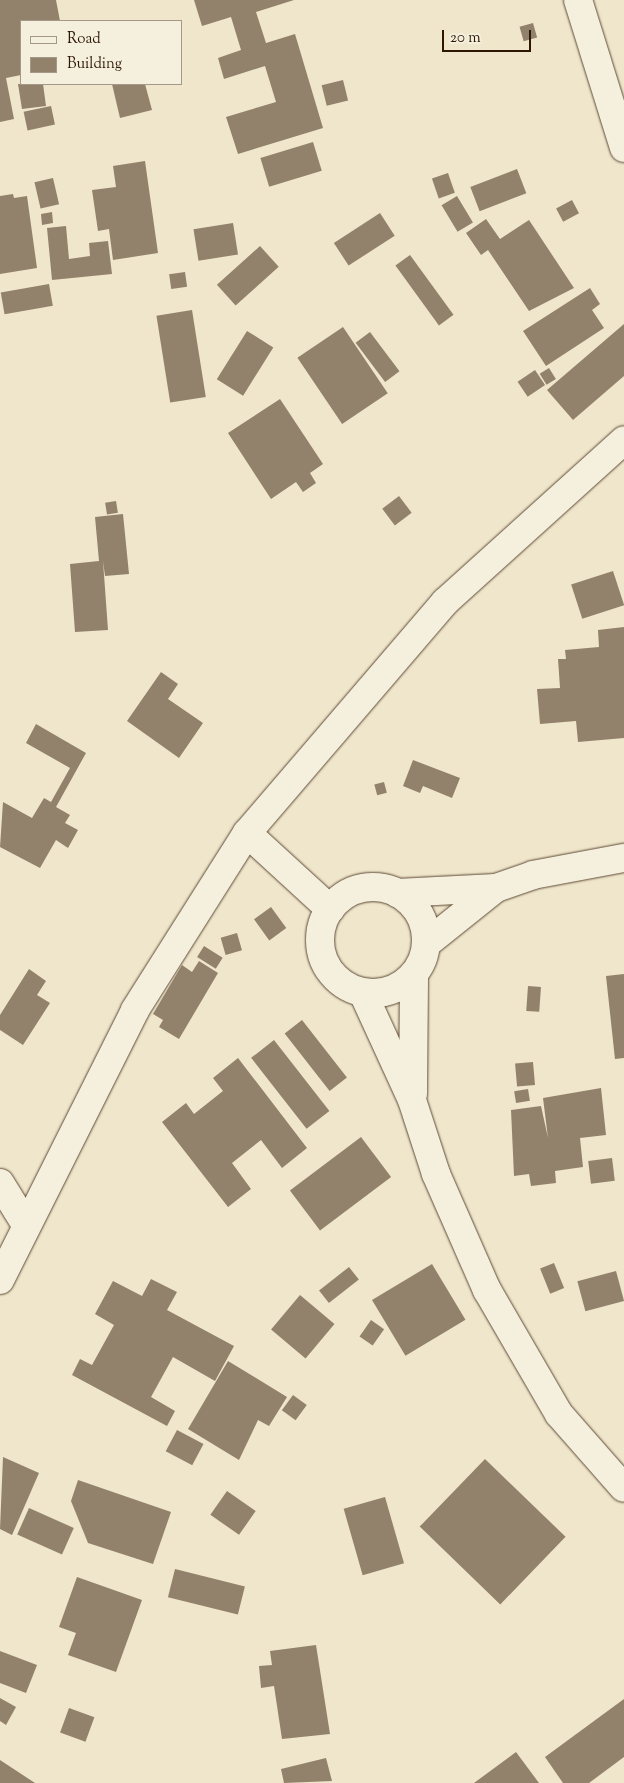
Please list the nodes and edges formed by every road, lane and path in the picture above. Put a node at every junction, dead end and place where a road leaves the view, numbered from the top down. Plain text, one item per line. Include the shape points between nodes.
1 (578, 0) edge
2 (624, 148) edge
3 (624, 440) edge
4 (247, 833) junction
5 (624, 858) edge
6 (496, 888) junction
7 (397, 893) junction
8 (330, 909) junction
9 (426, 944) junction
10 (414, 974) junction
11 (363, 993) junction
12 (412, 1100) junction
13 (0, 1183) edge
14 (26, 1225) junction
15 (0, 1280) edge
16 (624, 1488) edge

1 - 2 street
3 - 4 street via 445,602
4 - 8 street
4 - 14 street via 134,1010
5 - 6 street via 533,875
6 - 7 street
6 - 9 street
7 - 8 street via 379,887 360,888
7 - 9 street via 413,906 423,924
8 - 11 street via 320,934 323,960 339,981
9 - 10 street
10 - 11 street via 382,993
10 - 12 street
11 - 12 street
12 - 16 street via 436,1174 487,1290 558,1414
13 - 14 street
14 - 15 street

